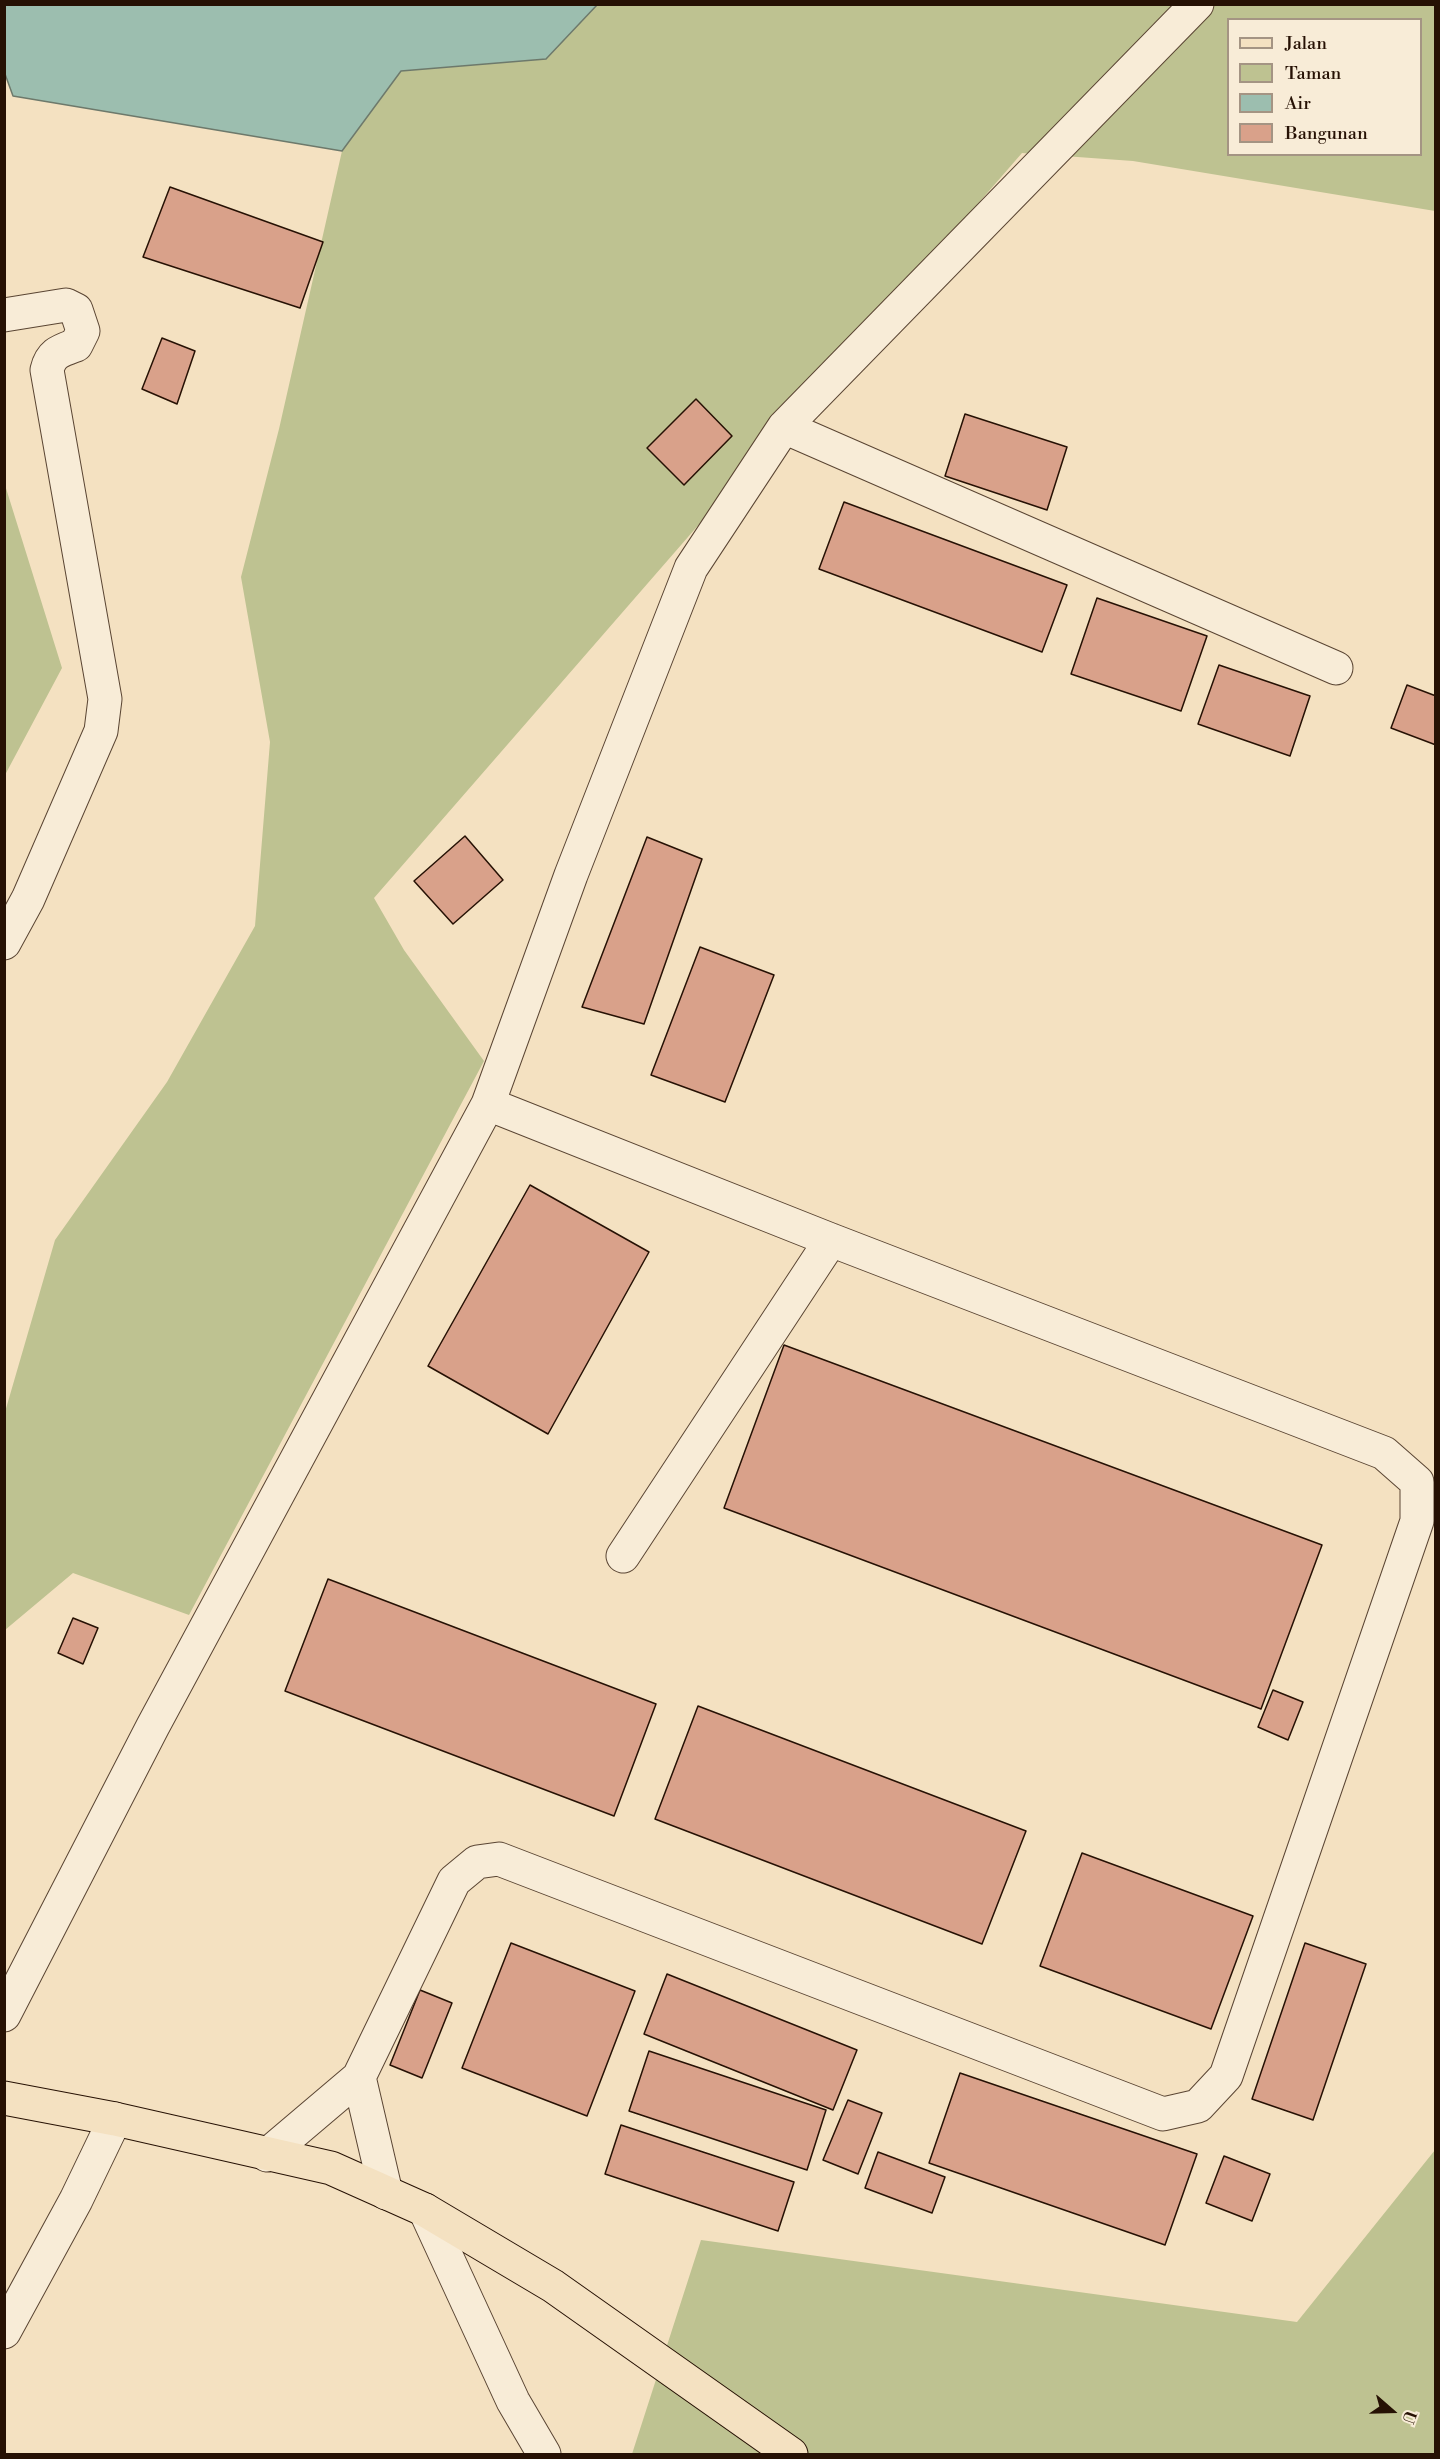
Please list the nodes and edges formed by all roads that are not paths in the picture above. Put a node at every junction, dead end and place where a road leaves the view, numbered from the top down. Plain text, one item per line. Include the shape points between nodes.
1 (1197, 4) edge
2 (4, 315) edge
3 (784, 427) junction
4 (1336, 668) dead end
5 (4, 943) edge
6 (488, 1104) junction
7 (831, 1240) junction
8 (622, 1556) dead end
9 (4, 2015) edge
10 (359, 2078) junction
11 (4, 2098) edge
12 (115, 2119) junction
13 (267, 2155) junction
14 (386, 2193) junction
15 (425, 2210) junction
16 (4, 2332) edge
17 (544, 2454) edge
18 (790, 2454) edge

1 - 3 lane
2 - 5 lane via 66,305 76,310 82,331 76,345 50,358 47,370 105,699 102,731 28,899
3 - 4 lane
3 - 6 lane via 691,568 571,875
6 - 7 lane
6 - 9 lane via 153,1726
7 - 8 lane
7 - 10 lane via 1384,1453 1417,1482 1417,1521 1226,2076 1198,2106 1163,2114 498,1859 477,1863 454,1881
10 - 13 lane
10 - 14 lane
11 - 12 main road
12 - 13 main road
12 - 16 lane
13 - 14 main road via 330,2168
14 - 15 main road
15 - 17 lane via 513,2401
15 - 18 main road via 553,2286

